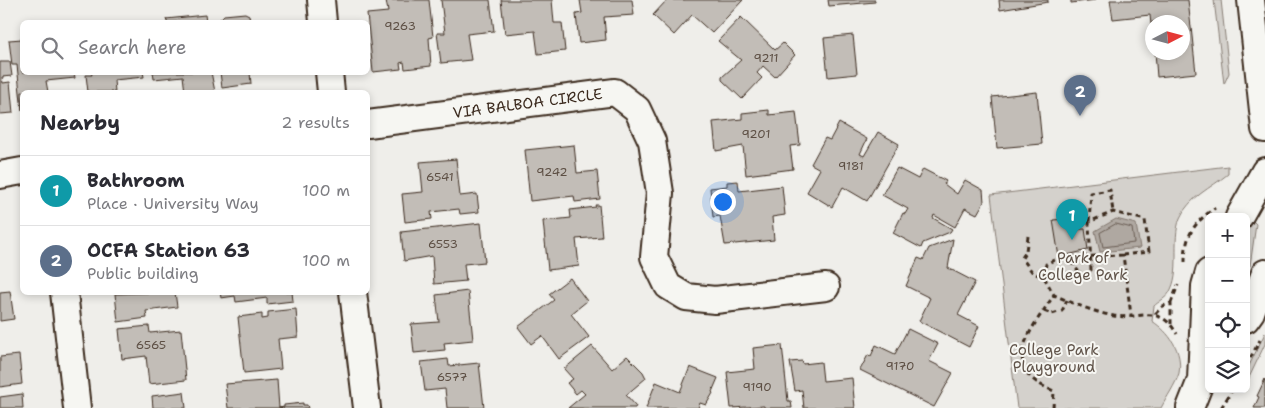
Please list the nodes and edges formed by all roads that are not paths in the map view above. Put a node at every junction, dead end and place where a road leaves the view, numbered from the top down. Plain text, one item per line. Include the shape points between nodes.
1 (321, 0) edge
2 (1251, 0) edge
3 (323, 20) edge
4 (329, 75) edge
5 (331, 90) edge
6 (370, 124) edge
7 (1265, 129) edge
8 (20, 171) edge
9 (1265, 171) edge
10 (0, 175) edge
11 (1229, 211) edge
12 (1197, 268) edge
13 (1257, 280) edge
14 (826, 287) dead end
15 (64, 295) edge
16 (353, 295) edge
17 (1254, 328) edge
18 (1205, 348) edge
19 (1205, 375) edge
20 (77, 408) edge
21 (366, 408) edge
22 (1190, 408) edge

1 - 3 street
2 - 7 street
4 - 5 street
6 - 14 street, VIA BALBOA CIRCLE via 615,92 637,109 652,141 660,193 654,257 668,286 686,297 715,300
8 - 10 street
9 - 11 street
12 - 18 street via 1205,286
13 - 17 street via 1251,312
15 - 20 street
16 - 21 street
19 - 22 street

